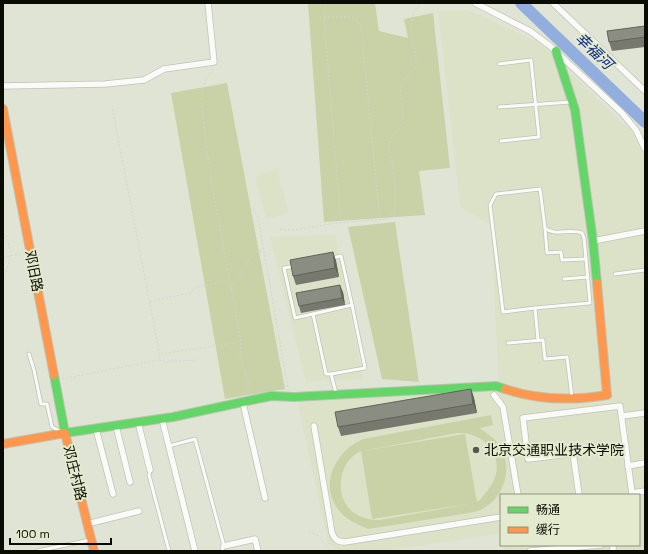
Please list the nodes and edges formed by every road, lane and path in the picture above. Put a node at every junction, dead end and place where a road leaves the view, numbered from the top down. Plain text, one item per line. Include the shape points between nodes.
1 (208, 3) edge
2 (326, 3) edge
3 (422, 3) edge
4 (475, 3) edge
5 (553, 3) edge
6 (324, 17) junction
7 (556, 51) junction
8 (214, 62) junction
9 (498, 64) dead end
10 (3, 86) edge
11 (645, 91) edge
12 (573, 102) junction
13 (536, 104) junction
14 (112, 106) dead end
15 (499, 107) dead end
16 (3, 109) edge
17 (501, 141) dead end
18 (645, 149) edge
19 (253, 209) dead end
20 (380, 220) junction
21 (342, 223) junction
22 (545, 228) junction
23 (280, 230) dead end
24 (645, 231) edge
25 (3, 233) edge
26 (593, 241) junction
27 (263, 249) junction
28 (30, 253) junction
29 (12, 256) junction
30 (3, 257) edge
31 (327, 259) edge
32 (586, 259) junction
33 (298, 265) edge
34 (645, 270) edge
35 (615, 274) dead end
36 (588, 277) junction
37 (564, 279) dead end
38 (229, 281) junction
39 (3, 282) edge
40 (230, 289) junction
41 (150, 301) junction
42 (352, 305) junction
43 (535, 308) junction
44 (313, 314) junction
45 (538, 340) junction
46 (241, 342) junction
47 (508, 343) dead end
48 (29, 354) dead end
49 (160, 354) junction
50 (158, 360) junction
51 (196, 360) dead end
52 (331, 374) junction
53 (55, 380) junction
54 (336, 395) junction
55 (494, 395) dead end
56 (290, 397) junction
57 (572, 399) junction
58 (243, 403) junction
59 (645, 413) edge
60 (622, 416) junction
61 (162, 419) junction
62 (138, 422) junction
63 (116, 426) junction
64 (314, 426) dead end
65 (96, 429) junction
66 (65, 434) junction
67 (3, 444) edge
68 (169, 446) junction
69 (626, 447) junction
70 (573, 453) junction
71 (645, 463) edge
72 (628, 466) junction
73 (150, 470) joint
74 (130, 482) dead end
75 (645, 491) edge
76 (113, 494) dead end
77 (518, 494) edge
78 (579, 494) edge
79 (632, 494) edge
80 (265, 498) dead end
81 (139, 511) dead end
82 (500, 517) edge
83 (87, 524) junction
84 (309, 532) dead end
85 (91, 540) junction
86 (588, 546) edge
87 (223, 548) edge
88 (37, 551) edge
89 (94, 551) edge
90 (169, 551) edge
91 (195, 551) edge
92 (258, 551) edge
93 (331, 551) edge
94 (530, 551) edge

1 - 8 street
2 - 6 path
3 - 20 path via 414,12 412,25 416,65 401,87 404,122 389,143 395,207 393,214 387,219
4 - 7 street via 530,31
5 - 11 street
6 - 20 path via 348,17 357,20 362,28
6 - 21 path
7 - 12 street
7 - 18 street via 622,113 636,130
8 - 10 street via 164,69 144,80 105,84
8 - 38 path via 213,70 205,81 201,98
9 - 13 lane via 531,60
12 - 13 lane
12 - 26 street
13 - 15 lane
13 - 17 lane via 539,137
14 - 41 path
16 - 28 street, 邓旧路
19 - 27 path via 258,217
20 - 21 path
21 - 23 path
22 - 32 lane via 551,232 577,230 582,233
22 - 32 lane via 547,254 561,252 562,260
22 - 43 lane via 540,189 496,194 491,200 503,312
24 - 26 street
25 - 29 path via 7,236
26 - 57 street via 607,395 591,399
27 - 40 path via 254,253
27 - 56 path
28 - 29 path
28 - 53 street, 邓旧路
29 - 30 path
29 - 39 path
31 - 42 lane via 341,256
32 - 36 lane
33 - 44 lane via 284,268 295,318
34 - 35 lane
36 - 37 lane
36 - 43 lane via 590,303
38 - 40 path
38 - 41 path via 198,287 191,294
40 - 46 path
41 - 49 path
42 - 44 lane
42 - 52 lane via 365,368
43 - 45 lane
44 - 52 lane via 326,374
45 - 47 lane
45 - 57 lane via 543,340 545,359 567,357
46 - 49 path
46 - 58 path via 240,356 249,385 242,398
48 - 66 lane via 41,404 47,404 52,426
49 - 50 path
50 - 51 path
50 - 53 path
52 - 54 lane
53 - 66 street, 邓旧路
54 - 56 street
54 - 57 street via 496,386 549,399
55 - 77 street via 503,407
56 - 58 street via 271,396
58 - 61 street
58 - 80 street
59 - 60 street
60 - 69 street
60 - 70 street via 620,406 523,418 528,459
61 - 62 street
61 - 68 street
62 - 63 street
62 - 73 street
63 - 65 street
63 - 74 street
64 - 82 street via 332,533 339,542
65 - 66 street
65 - 76 street
66 - 67 street, 邓庄村路
66 - 83 street, 邓庄村路
68 - 87 lane via 195,439
68 - 91 street
69 - 70 street
69 - 72 street
70 - 78 street
71 - 72 street
72 - 79 street
73 - 90 lane via 149,476
75 - 79 street
81 - 83 street
83 - 85 street, 邓庄村路
84 - 93 path via 319,536
85 - 88 lane
85 - 89 street, 邓庄村路
86 - 94 street
87 - 92 street via 255,539

